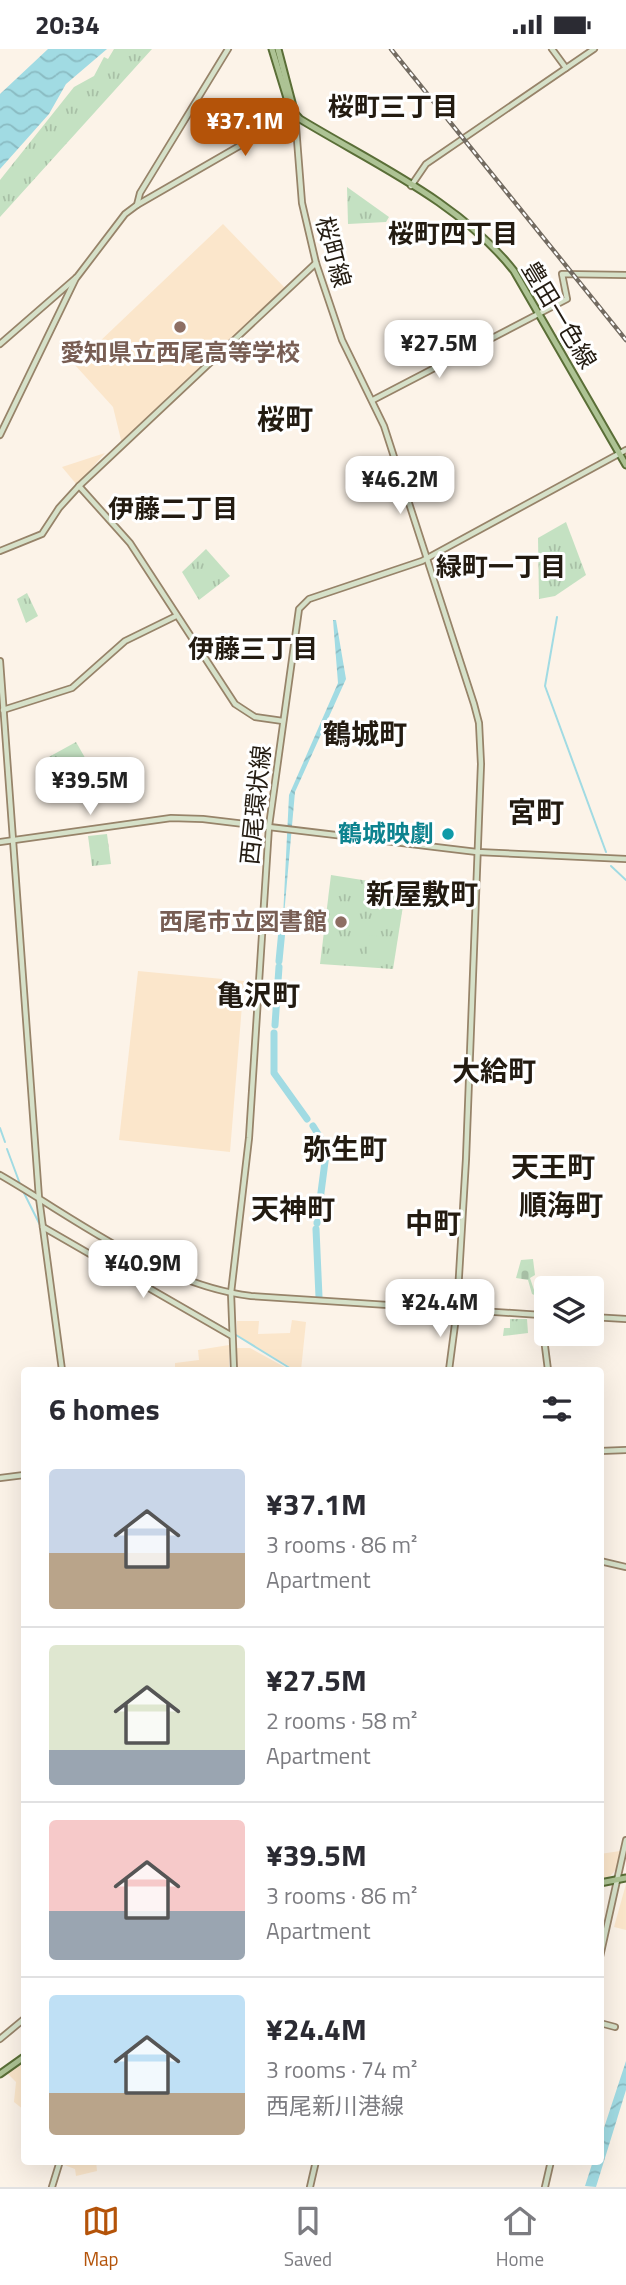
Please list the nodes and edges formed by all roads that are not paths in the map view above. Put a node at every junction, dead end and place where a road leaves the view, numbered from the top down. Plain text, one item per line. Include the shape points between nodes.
1 (228, 49) edge
2 (272, 49) edge
3 (278, 49) edge
4 (552, 49) edge
5 (594, 49) edge
6 (566, 69) junction
7 (295, 114) junction
8 (411, 187) junction
9 (137, 205) junction
10 (316, 263) junction
11 (626, 275) edge
12 (77, 277) junction
13 (539, 313) junction
14 (0, 344) edge
15 (373, 400) junction
16 (0, 435) edge
17 (626, 450) edge
18 (619, 454) junction
19 (626, 465) edge
20 (79, 486) junction
21 (0, 551) edge
22 (426, 558) junction
23 (176, 616) junction
24 (0, 661) edge
25 (3, 710) junction
26 (283, 721) junction
27 (269, 826) junction
28 (11, 840) junction
29 (0, 842) edge
30 (477, 852) junction
31 (626, 859) edge
32 (0, 1175) edge
33 (39, 1198) junction
34 (43, 1227) junction
35 (231, 1293) junction
36 (457, 1309) junction
37 (534, 1314) edge
38 (604, 1318) edge
39 (626, 1319) edge
40 (233, 1337) junction
41 (546, 1346) edge
42 (62, 1367) edge
43 (234, 1367) edge
44 (449, 1367) edge
45 (548, 1367) edge
46 (626, 1450) edge
47 (604, 1451) edge
48 (21, 1475) edge
49 (0, 1478) edge
50 (604, 1562) edge
51 (626, 1567) edge
52 (626, 1840) edge
53 (626, 1878) edge
54 (618, 1879) junction
55 (604, 1882) edge
56 (604, 1940) edge
57 (21, 2022) edge
58 (604, 2024) edge
59 (615, 2027) dead end
60 (0, 2039) edge
61 (21, 2059) edge
62 (0, 2074) edge
63 (59, 2165) edge
64 (315, 2165) edge
65 (550, 2165) edge
66 (52, 2187) edge
67 (310, 2187) edge
68 (545, 2187) edge

1 - 9 street via 188,109
2 - 7 main road
3 - 7 main road
4 - 6 street
5 - 6 street
6 - 8 street via 426,164
7 - 8 main road, 豊田一色線
7 - 9 street
7 - 10 street, 桜町線 via 302,203
8 - 13 main road, 豊田一色線 via 483,235 514,271
9 - 12 street via 113,228
10 - 15 street, 桜町線 via 342,340
10 - 20 street
11 - 13 street via 562,274 567,299
12 - 14 street
12 - 16 street
13 - 15 street
13 - 18 main road, 豊田一色線
15 - 22 street
17 - 18 street, 西尾環状線
18 - 19 main road, 豊田一色線
18 - 22 street, 西尾環状線
20 - 21 street via 58,507 42,534
20 - 23 street via 130,543
22 - 26 street, 西尾環状線 via 301,604
22 - 30 street via 480,723
23 - 25 street via 125,641 72,688
23 - 26 street via 236,703 255,717
24 - 25 street
25 - 28 street
26 - 27 street, 西尾環状線
27 - 28 street via 171,818
27 - 30 street
27 - 35 street, 西尾環状線 via 249,1138
28 - 29 street
28 - 33 street
30 - 31 street
30 - 36 street
32 - 33 street
33 - 34 street
33 - 35 street via 180,1279
34 - 40 street
34 - 42 street
35 - 36 street
35 - 40 street, 西尾環状線
36 - 37 street
36 - 44 street
38 - 39 street
40 - 43 street, 西尾環状線
41 - 45 street
46 - 47 street
48 - 49 street
50 - 51 street
52 - 54 street
53 - 54 main road
54 - 55 main road
54 - 56 street
57 - 60 street
58 - 59 street
61 - 62 main road
63 - 66 street
64 - 67 street
65 - 68 street

